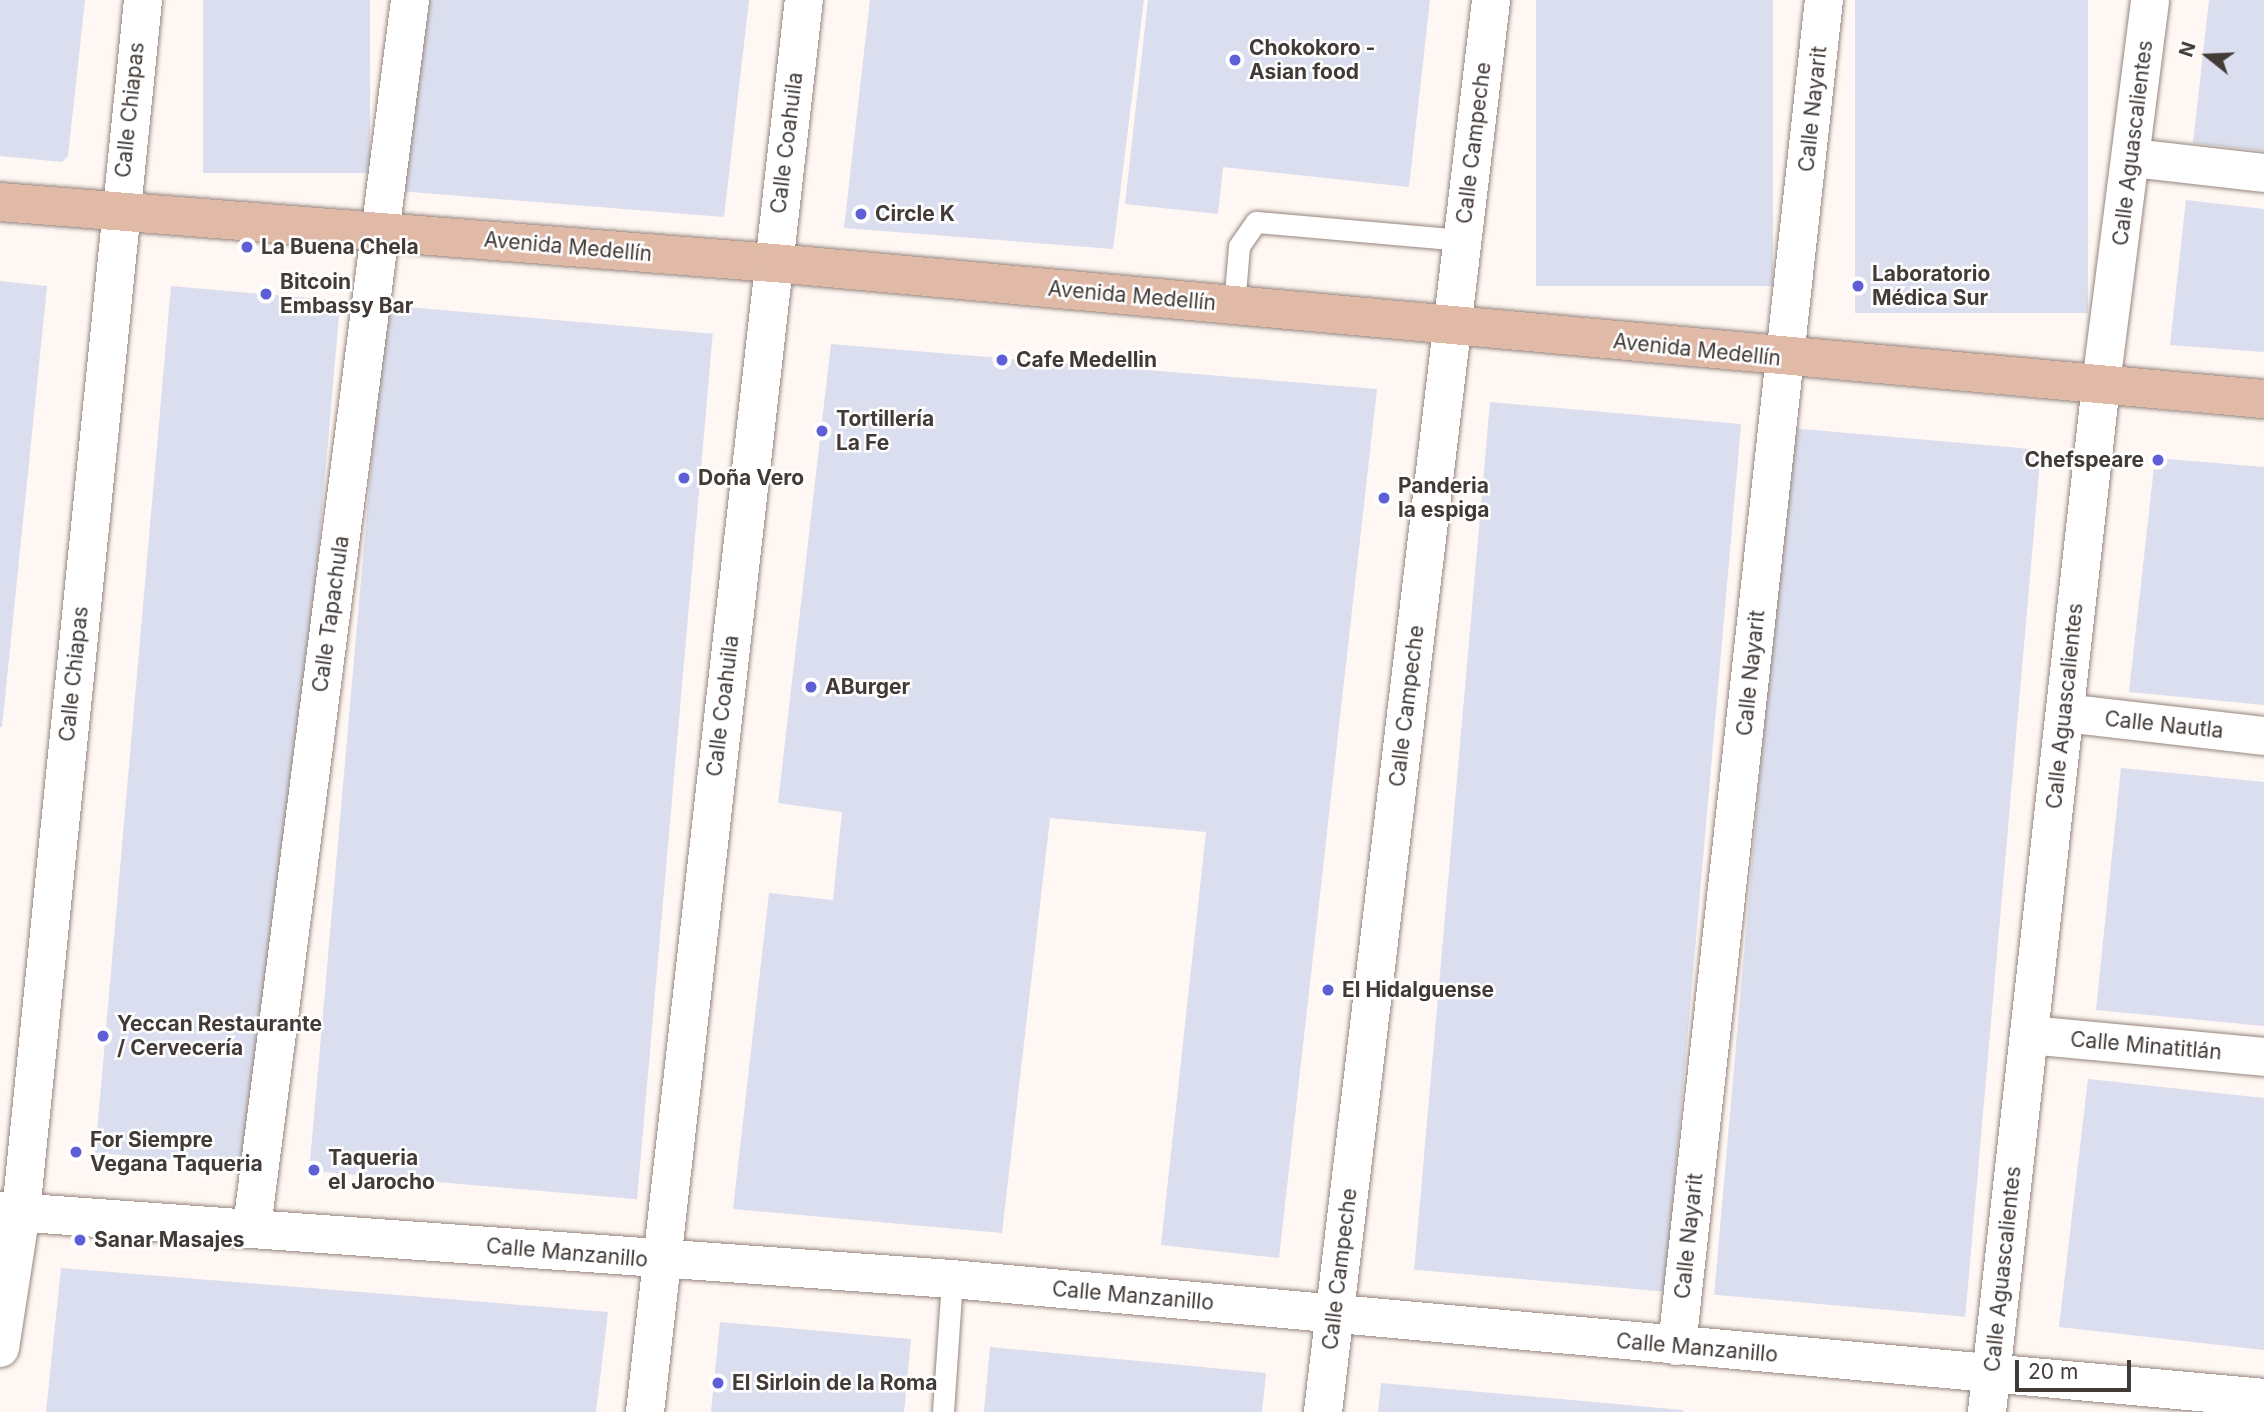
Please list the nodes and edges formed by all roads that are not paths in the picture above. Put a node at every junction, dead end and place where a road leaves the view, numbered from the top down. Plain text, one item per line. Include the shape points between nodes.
1 (143, 0) edge
2 (410, 0) edge
3 (804, 0) edge
4 (1491, 0) edge
5 (1824, 0) edge
6 (2150, 0) edge
7 (2133, 158) junction
8 (2264, 173) edge
9 (0, 202) edge
10 (119, 211) junction
11 (383, 232) junction
12 (1463, 240) junction
13 (774, 263) junction
14 (1234, 306) junction
15 (1452, 326) junction
16 (1786, 359) junction
17 (2101, 384) junction
18 (2264, 400) edge
19 (2065, 713) junction
20 (2264, 736) edge
21 (2029, 1035) junction
22 (2264, 1057) edge
23 (11, 1211) edge
24 (252, 1227) junction
25 (660, 1261) junction
26 (952, 1279) junction
27 (1334, 1316) junction
28 (1676, 1346) junction
29 (0, 1348) edge
30 (1992, 1373) junction
31 (2264, 1398) edge
32 (645, 1412) edge
33 (943, 1412) edge
34 (1323, 1412) edge
35 (1987, 1412) edge

1 - 10 street, Calle Chiapas
2 - 11 street, Calle Tapachula
3 - 13 street, Calle Coahuila
4 - 12 street, Calle Campeche
5 - 16 street, Calle Nayarit
6 - 7 street, Calle Aguascalientes
7 - 8 street
7 - 17 street, Calle Aguascalientes
9 - 10 main road, Avenida Medellín
10 - 11 main road, Avenida Medellín
10 - 23 street, Calle Chiapas
11 - 13 main road, Avenida Medellín
11 - 24 street, Calle Tapachula
12 - 14 lane via 1256,222 1239,246
12 - 15 street, Calle Campeche
13 - 14 main road, Avenida Medellín
13 - 25 street, Calle Coahuila
14 - 15 main road, Avenida Medellín
15 - 16 main road, Avenida Medellín
15 - 27 street, Calle Campeche
16 - 17 main road, Avenida Medellín
16 - 28 street, Calle Nayarit
17 - 18 main road, Avenida Medellín
17 - 19 street, Calle Aguascalientes
19 - 20 street, Calle Nautla
19 - 21 street, Calle Aguascalientes
21 - 22 street, Calle Minatitlán
21 - 30 street, Calle Aguascalientes
23 - 24 street, Calle Manzanillo
23 - 29 street, Calle Chiapas
24 - 25 street, Calle Manzanillo
25 - 26 street, Calle Manzanillo
25 - 32 street, Calle Coahuila
26 - 27 street, Calle Manzanillo
26 - 33 lane
27 - 28 street, Calle Manzanillo
27 - 34 street, Calle Campeche
28 - 30 street, Calle Manzanillo
30 - 31 street, Calle Manzanillo
30 - 35 street, Calle Aguascalientes

